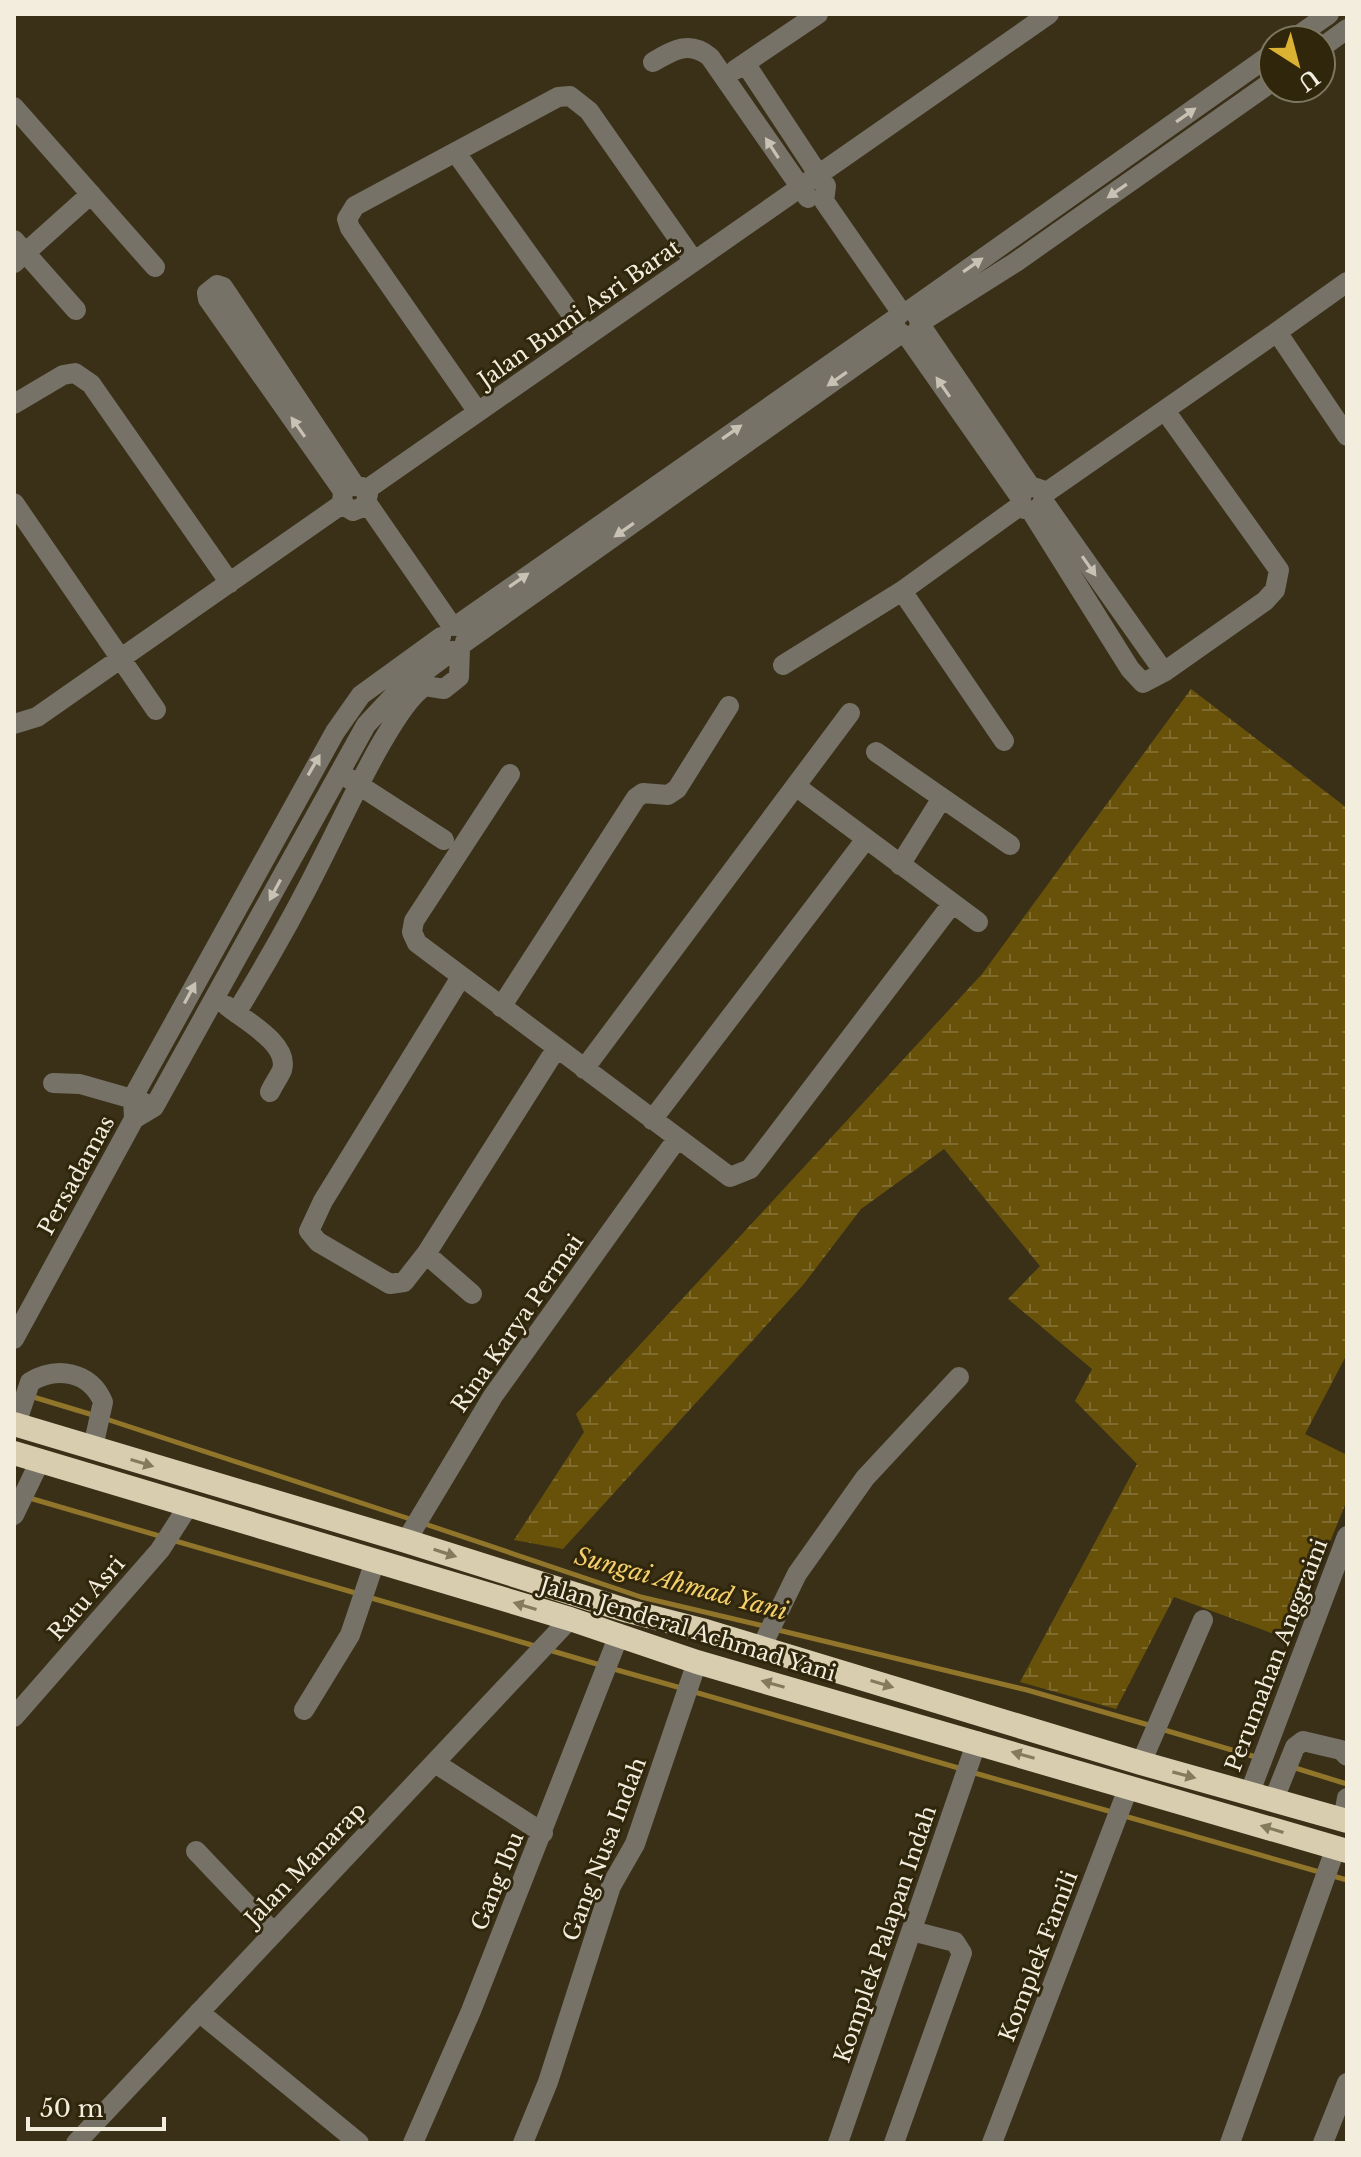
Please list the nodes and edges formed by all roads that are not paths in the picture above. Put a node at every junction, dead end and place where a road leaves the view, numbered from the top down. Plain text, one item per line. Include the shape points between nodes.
1 (818, 14) edge
2 (1049, 14) edge
3 (653, 62) dead end
4 (745, 63) junction
5 (1257, 65) edge
6 (725, 77) junction
7 (1257, 92) edge
8 (14, 107) edge
9 (456, 153) junction
10 (819, 175) junction
11 (801, 188) junction
12 (91, 194) junction
13 (824, 201) junction
14 (18, 252) edge
15 (694, 261) junction
16 (155, 267) dead end
17 (1347, 282) edge
18 (76, 310) dead end
19 (908, 323) junction
20 (1277, 332) junction
21 (587, 336) junction
22 (14, 404) edge
23 (478, 412) junction
24 (1166, 412) junction
25 (1347, 436) edge
26 (355, 497) junction
27 (1032, 499) junction
28 (14, 503) edge
29 (230, 583) junction
30 (902, 591) junction
31 (453, 638) junction
32 (119, 660) junction
33 (783, 665) dead end
34 (729, 706) dead end
35 (156, 710) dead end
36 (850, 713) dead end
37 (14, 724) edge
38 (1004, 741) dead end
39 (876, 752) dead end
40 (338, 773) junction
41 (510, 774) dead end
42 (360, 785) junction
43 (797, 787) junction
44 (942, 798) junction
45 (866, 839) junction
46 (444, 840) dead end
47 (300, 842) junction
48 (1010, 845) dead end
49 (325, 855) junction
50 (900, 865) junction
51 (952, 904) junction
52 (978, 922) dead end
53 (461, 977) junction
54 (217, 998) junction
55 (501, 1007) junction
56 (236, 1013) junction
57 (556, 1049) junction
58 (584, 1069) junction
59 (53, 1083) dead end
60 (270, 1092) dead end
61 (133, 1097) junction
62 (154, 1107) junction
63 (134, 1119) junction
64 (652, 1120) junction
65 (677, 1139) junction
66 (426, 1254) junction
67 (472, 1294) dead end
68 (14, 1339) edge
69 (959, 1377) dead end
70 (15, 1424) edge
71 (93, 1447) junction
72 (14, 1453) edge
73 (40, 1461) junction
74 (262, 1500) junction
75 (189, 1505) junction
76 (14, 1515) edge
77 (259, 1526) junction
78 (1347, 1536) edge
79 (406, 1541) junction
80 (375, 1561) junction
81 (570, 1619) junction
82 (1203, 1620) dead end
83 (619, 1635) junction
84 (761, 1648) junction
85 (697, 1662) junction
86 (304, 1710) dead end
87 (14, 1717) edge
88 (977, 1741) junction
89 (1347, 1756) edge
90 (435, 1763) junction
91 (1141, 1763) junction
92 (1129, 1786) junction
93 (1262, 1796) junction
94 (1346, 1813) edge
95 (543, 1833) junction
96 (196, 1851) dead end
97 (1337, 1854) edge
98 (912, 1931) junction
99 (273, 1932) junction
100 (199, 2012) junction
101 (1347, 2083) edge
102 (345, 2139) edge
103 (76, 2143) edge
104 (413, 2143) edge
105 (523, 2143) edge
106 (838, 2143) edge
107 (894, 2143) edge
108 (992, 2143) edge
109 (1230, 2143) edge
110 (1323, 2143) edge

1 - 4 street
2 - 10 street, Jalan Bumi Asri Barat
3 - 6 street via 692,47 710,57
4 - 6 street
4 - 10 street
19 -> 5 street
11 -> 6 street
7 -> 19 street via 1016,262
8 - 12 street
9 - 15 street via 534,107 570,96 589,111
9 - 21 street
9 - 23 street via 355,206 347,219
10 - 11 street, Jalan Bumi Asri Barat
10 - 13 street via 826,186
11 - 13 street via 808,198
11 - 15 street, Jalan Bumi Asri Barat
12 - 14 street
12 - 16 street
13 - 19 street
14 - 18 street
15 - 21 street, Jalan Bumi Asri Barat
17 - 20 street
19 - 27 street
19 - 31 street
20 - 24 street
20 - 25 street
21 - 23 street, Jalan Bumi Asri Barat
22 - 29 street via 63,375 75,373 91,384
23 - 26 street, Jalan Bumi Asri Barat
24 - 27 street
24 - 27 street via 1279,570 1275,590 1265,601 1164,672
26 -> 26 street via 208,299 207,293 217,285
26 - 29 street, Jalan Bumi Asri Barat
26 - 31 street
27 - 30 street
28 - 32 street
29 - 32 street, Jalan Bumi Asri Barat
30 - 33 street
30 - 38 street
31 - 40 street via 366,725
31 - 42 street via 459,677 444,689 417,690
61 -> 31 street via 335,732 361,695
32 - 35 street
32 - 37 street, Jalan Bumi Asri Barat via 37,717
34 - 55 street via 677,789 636,798
36 - 43 street
39 - 44 street
40 - 42 street
40 - 47 street
41 - 53 street via 414,921 417,943
42 - 46 street
42 - 49 street
43 - 45 street
43 - 58 street
44 - 48 street
44 - 50 street
45 - 50 street
45 - 64 street
47 - 49 street
47 -> 54 street
49 - 56 street
50 - 51 street
51 - 52 street
51 - 65 street via 750,1169 730,1177
53 - 55 street
53 - 66 street via 309,1231 318,1242 390,1284 404,1282
54 - 56 street
54 - 62 street
55 - 57 street
56 - 60 street via 282,1055 283,1068
57 - 58 street
57 - 66 street
58 - 64 street
59 - 61 street
61 - 62 street
61 - 63 street
62 - 63 street
63 - 68 street, Persadamas
64 - 65 street
65 - 79 street, Rina Karya Permai via 493,1396
66 - 67 street
69 - 84 street via 865,1478 797,1574
70 - 71 highway, Jalan Jenderal Achmad Yani
70 - 71 street via 30,1382 51,1371 76,1376 93,1386 103,1402
71 -> 74 highway, Jalan Jenderal Achmad Yani
72 - 73 highway, Jalan Jenderal Achmad Yani
73 - 75 highway, Jalan Jenderal Achmad Yani
73 - 76 street
74 - 77 highway
74 - 79 highway, Jalan Jenderal Achmad Yani
75 - 77 highway, Jalan Jenderal Achmad Yani
75 - 87 street, Ratu Asri via 160,1550
77 - 80 highway, Jalan Jenderal Achmad Yani
78 - 93 street, Perumahan Anggraini
79 -> 84 highway, Jalan Jenderal Achmad Yani
81 -> 80 highway, Jalan Jenderal Achmad Yani
80 - 86 street via 350,1635
81 - 83 highway, Jalan Jenderal Achmad Yani
81 - 90 street, Jalan Manarap
82 - 91 street
83 - 85 highway, Jalan Jenderal Achmad Yani
83 - 95 street, Gang Ibu
84 -> 91 highway, Jalan Jenderal Achmad Yani
88 -> 85 highway, Jalan Jenderal Achmad Yani
85 - 105 street, Gang Nusa Indah via 635,1844 611,1886
92 -> 88 highway, Jalan Jenderal Achmad Yani
88 - 98 street, Komplek Palapan Indah
89 - 93 street via 1303,1741
90 - 95 street
90 - 99 street, Jalan Manarap
91 -> 93 highway, Jalan Jenderal Achmad Yani
97 -> 92 highway, Jalan Jenderal Achmad Yani
92 - 108 street, Komplek Famili
93 - 94 highway, Jalan Jenderal Achmad Yani
95 - 104 street, Gang Ibu
96 - 99 street
97 - 109 street
98 - 106 street, Komplek Palapan Indah
98 - 107 street via 955,1942 962,1953
99 - 100 street, Jalan Manarap
100 - 102 street
100 - 103 street, Jalan Manarap
101 - 110 street

